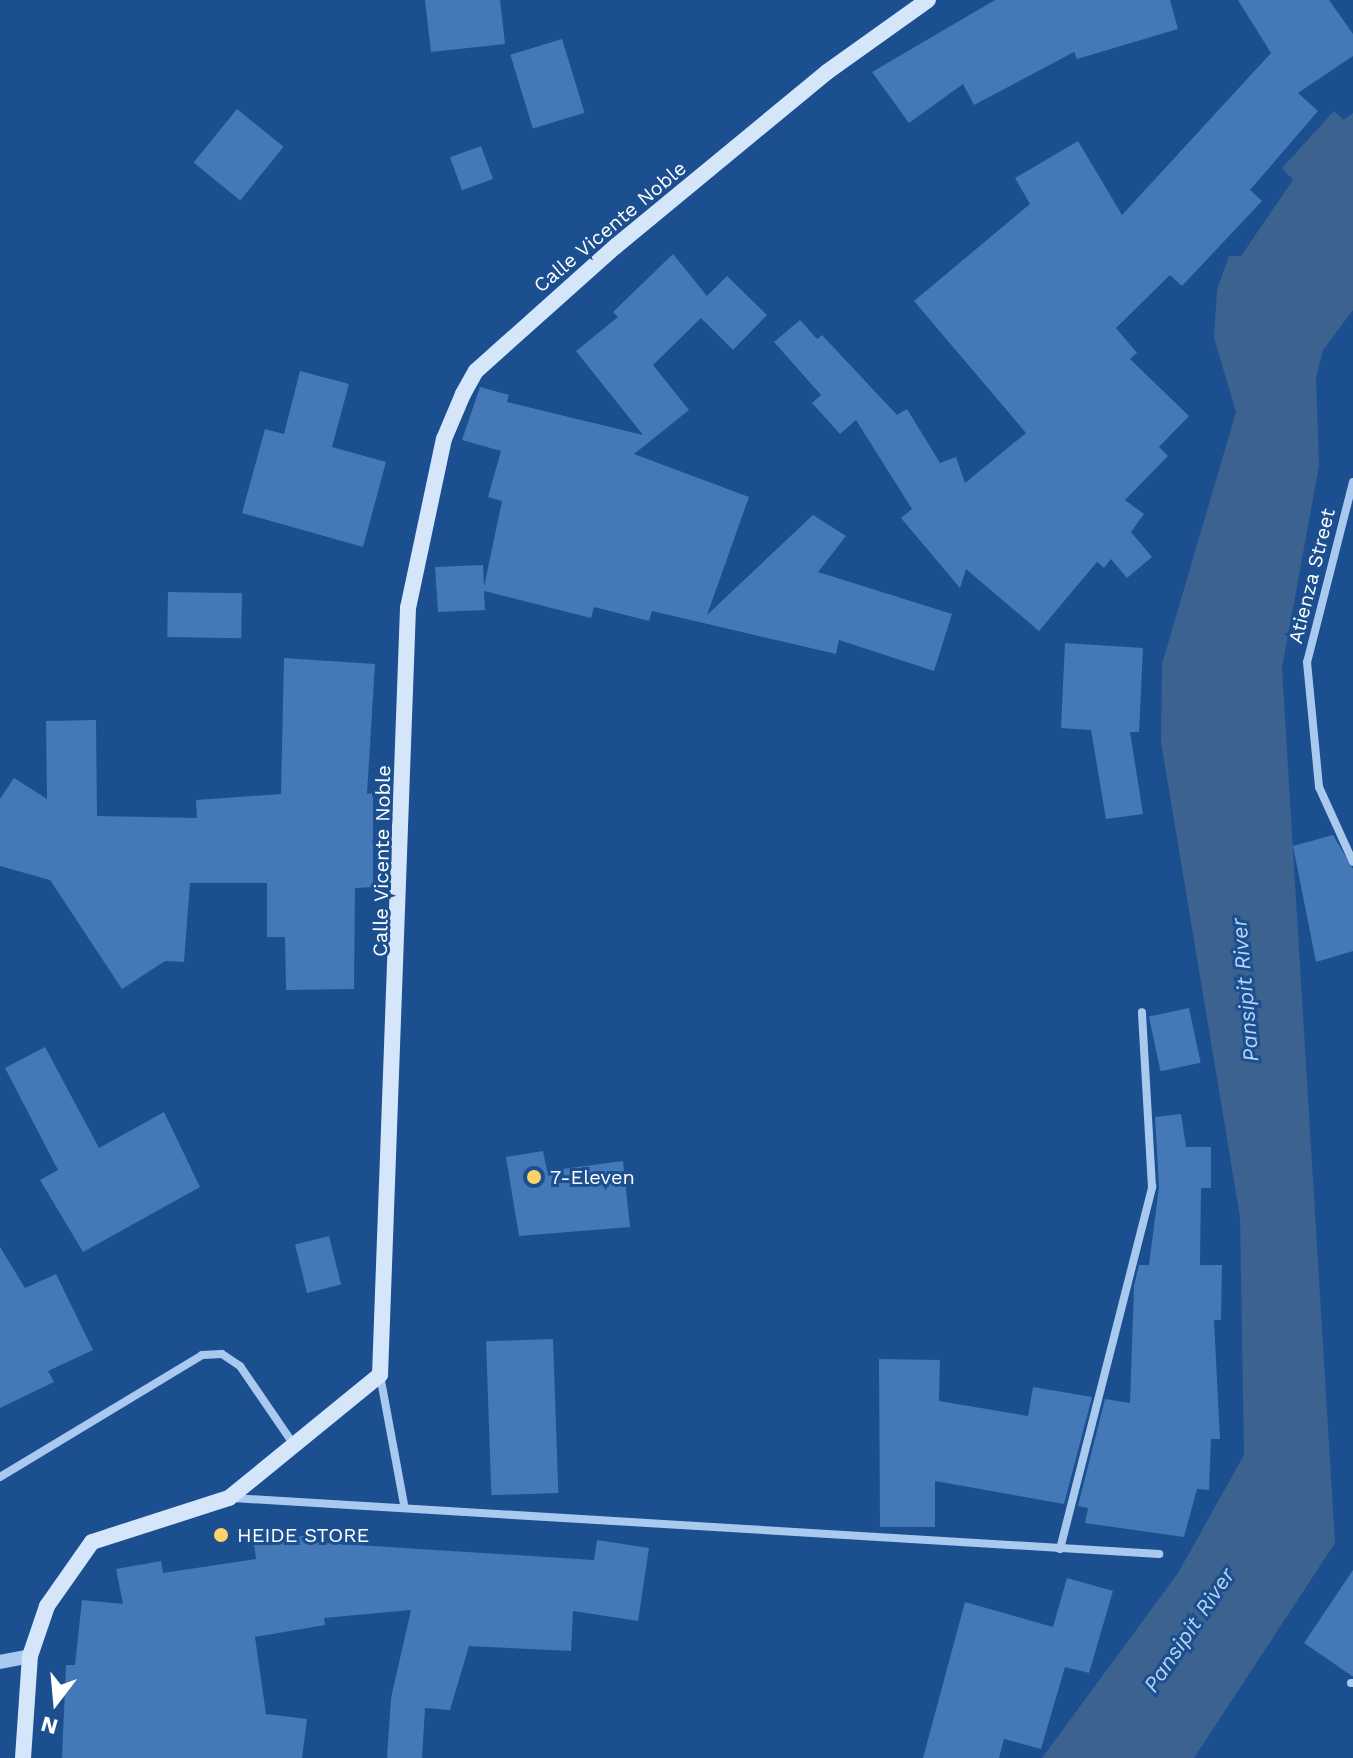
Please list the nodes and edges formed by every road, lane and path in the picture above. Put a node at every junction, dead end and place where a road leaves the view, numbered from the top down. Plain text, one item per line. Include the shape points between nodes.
1 (928, 0) edge
2 (1353, 482) edge
3 (1353, 862) edge
4 (1142, 1012) dead end
5 (380, 1375) junction
6 (294, 1445) junction
7 (0, 1477) edge
8 (229, 1498) junction
9 (404, 1504) junction
10 (1060, 1549) junction
11 (1159, 1554) dead end
12 (30, 1656) junction
13 (0, 1662) edge
14 (23, 1758) edge

1 - 5 main road, Calle Vicente Noble via 815,81 493,355 476,371 444,439 408,608
2 - 3 street, Atienza Street via 1307,662 1319,787
4 - 10 street via 1152,1187
5 - 6 main road
5 - 9 street
6 - 7 street via 240,1366 222,1354 202,1355
6 - 8 main road
8 - 9 street
8 - 12 main road via 92,1542 47,1606
9 - 10 street
10 - 11 street
12 - 13 street
12 - 14 main road

